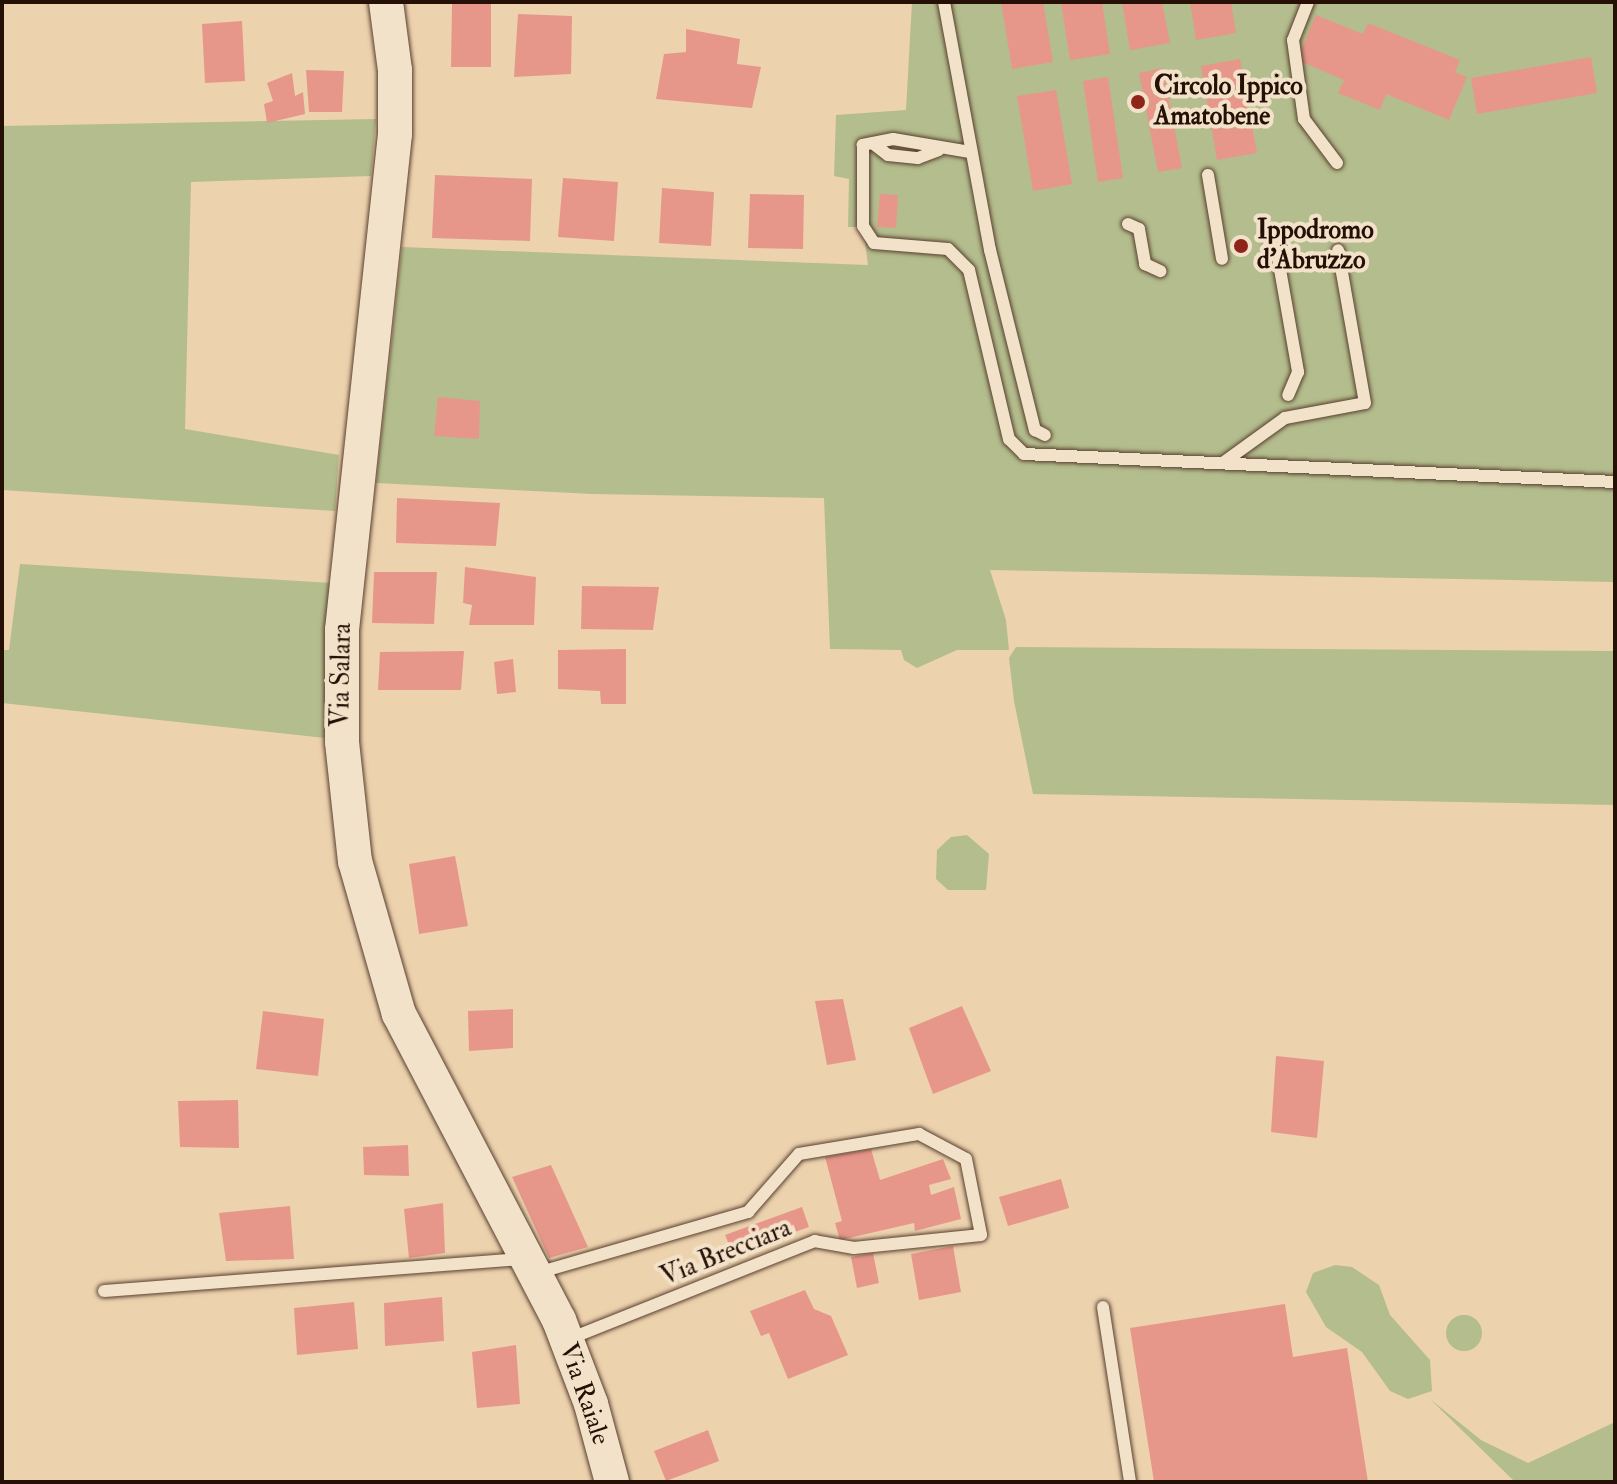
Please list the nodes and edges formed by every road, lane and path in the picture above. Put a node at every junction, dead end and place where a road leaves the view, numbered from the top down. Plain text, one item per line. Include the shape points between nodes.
1 (386, 2) edge
2 (944, 2) edge
3 (1308, 2) edge
4 (970, 152) junction
5 (1337, 163) dead end
6 (1208, 175) dead end
7 (1128, 224) dead end
8 (1270, 250) dead end
9 (1338, 250) dead end
10 (1222, 259) dead end
11 (1160, 271) dead end
12 (1288, 395) dead end
13 (1045, 435) dead end
14 (1224, 462) junction
15 (1615, 482) edge
16 (533, 1266) junction
17 (104, 1291) dead end
18 (553, 1307) joint
19 (1103, 1307) dead end
20 (566, 1340) junction
21 (612, 1482) edge
22 (1130, 1482) edge

1 - 16 street, Via Salara via 397,102 347,552 340,688 346,794 355,861 399,1014
2 - 4 lane
3 - 5 lane via 1293,40 1304,119
4 - 13 lane via 1035,430
4 - 14 lane via 893,139 863,145 863,226 874,243 893,249 948,249 969,270 1009,439 1024,454
6 - 10 lane
7 - 11 lane via 1139,229 1145,264
8 - 12 lane via 1278,258 1298,372
9 - 14 lane via 1365,403 1285,418
14 - 15 lane
16 - 17 lane
16 - 18 street, Via Salara
16 - 20 lane, Via Brecciara via 748,1212 799,1154 919,1134 966,1159 981,1235 854,1248 815,1241
18 - 20 street, Via Raiale
19 - 22 lane
20 - 21 street, Via Raiale via 591,1404

